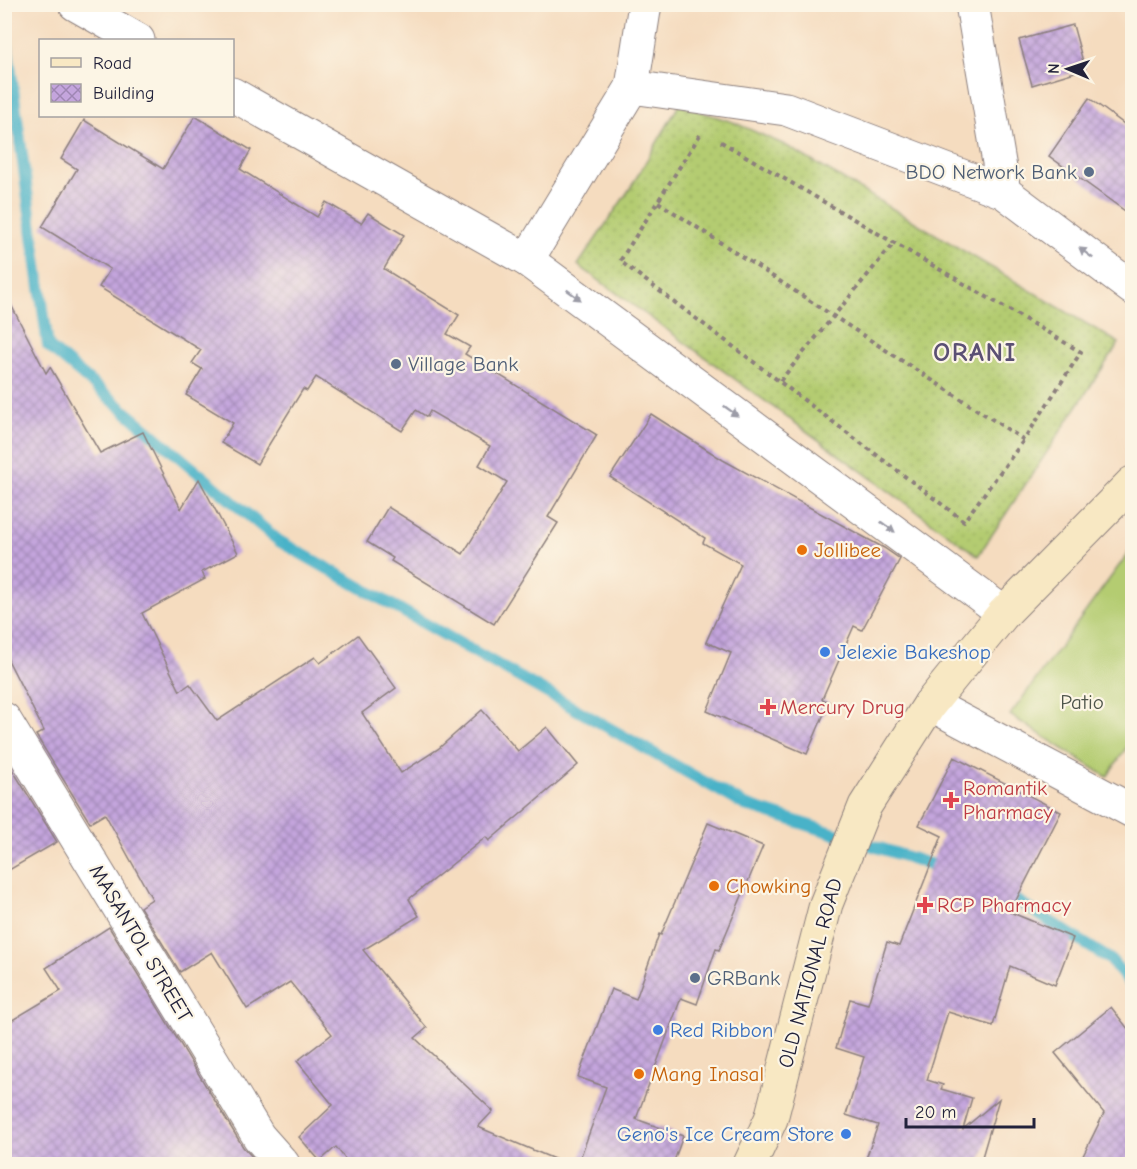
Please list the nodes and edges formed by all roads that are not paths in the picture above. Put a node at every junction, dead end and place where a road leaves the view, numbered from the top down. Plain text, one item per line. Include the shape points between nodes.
1 (645, 4) edge
2 (972, 4) edge
3 (93, 9) edge
4 (137, 39) edge
5 (632, 87) junction
6 (234, 95) edge
7 (1004, 192) junction
8 (527, 260) junction
9 (1132, 288) edge
10 (1132, 483) edge
11 (1004, 613) junction
12 (930, 704) junction
13 (4, 719) edge
14 (1132, 811) edge
15 (283, 1164) edge
16 (750, 1164) edge

1 - 5 street
2 - 7 street
3 - 4 street
5 - 7 street via 786,109
5 - 8 street
6 - 8 street
9 -> 7 street
8 -> 11 street
10 - 11 main road, OLD NATIONAL ROAD
11 - 12 main road, OLD NATIONAL ROAD
12 - 14 street
12 - 16 main road, OLD NATIONAL ROAD via 865,806 846,850 826,904 771,1119
13 - 15 street, MASANTOL STREET via 259,1137

